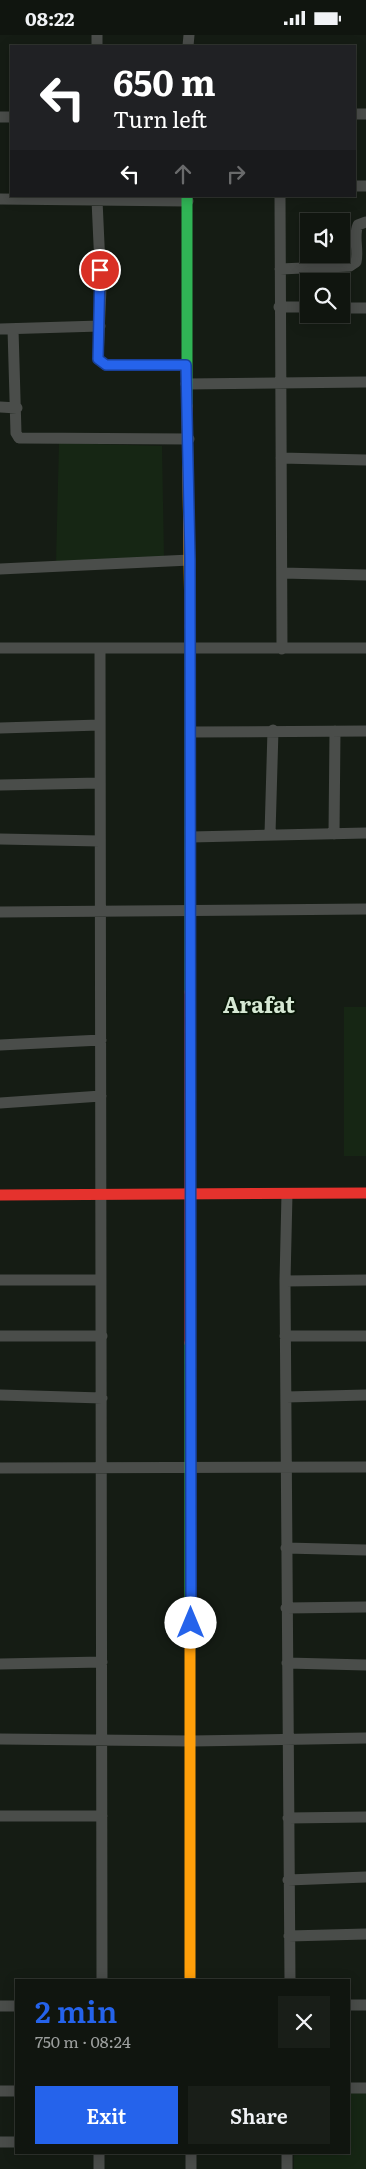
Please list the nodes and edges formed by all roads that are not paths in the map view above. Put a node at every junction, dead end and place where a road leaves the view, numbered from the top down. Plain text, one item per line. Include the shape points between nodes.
1 (280, 197) edge
2 (0, 199) edge
3 (187, 199) edge
4 (97, 200) junction
5 (366, 223) edge
6 (280, 269) junction
7 (279, 307) junction
8 (300, 307) edge
9 (350, 307) edge
10 (366, 308) edge
11 (100, 326) junction
12 (0, 329) edge
13 (14, 329) junction
14 (186, 365) junction
15 (366, 382) edge
16 (279, 383) junction
17 (186, 384) junction
18 (0, 407) edge
19 (17, 408) junction
20 (189, 439) junction
21 (281, 459) junction
22 (366, 460) edge
23 (190, 560) junction
24 (0, 569) edge
25 (282, 573) junction
26 (366, 575) edge
27 (366, 648) edge
28 (0, 649) edge
29 (100, 649) junction
30 (282, 649) junction
31 (190, 650) junction
32 (100, 725) junction
33 (0, 728) edge
34 (273, 730) junction
35 (335, 731) junction
36 (366, 731) edge
37 (191, 732) junction
38 (100, 783) junction
39 (0, 785) edge
40 (366, 833) edge
41 (270, 834) junction
42 (334, 834) junction
43 (190, 837) junction
44 (0, 839) edge
45 (100, 841) junction
46 (366, 909) edge
47 (191, 910) junction
48 (100, 911) junction
49 (0, 912) edge
50 (101, 1040) junction
51 (0, 1045) edge
52 (101, 1096) junction
53 (0, 1103) edge
54 (366, 1193) edge
55 (287, 1194) junction
56 (0, 1195) edge
57 (101, 1195) junction
58 (191, 1195) junction
59 (0, 1280) edge
60 (101, 1280) junction
61 (366, 1280) edge
62 (285, 1281) junction
63 (102, 1336) junction
64 (285, 1336) junction
65 (366, 1336) edge
66 (0, 1337) edge
67 (0, 1395) edge
68 (366, 1395) edge
69 (286, 1397) junction
70 (102, 1398) junction
71 (102, 1467) junction
72 (192, 1467) junction
73 (286, 1467) junction
74 (366, 1467) edge
75 (0, 1468) edge
76 (286, 1548) junction
77 (366, 1550) edge
78 (366, 1607) edge
79 (286, 1608) junction
80 (102, 1662) junction
81 (287, 1663) junction
82 (0, 1664) edge
83 (366, 1665) edge
84 (287, 1738) junction
85 (366, 1738) edge
86 (0, 1739) edge
87 (101, 1739) junction
88 (191, 1741) junction
89 (0, 1816) edge
90 (102, 1816) junction
91 (288, 1817) junction
92 (366, 1817) edge
93 (366, 1877) edge
94 (288, 1880) junction
95 (366, 1934) edge
96 (289, 1936) junction
97 (102, 1979) edge
98 (190, 1979) edge
99 (290, 1979) edge
100 (350, 2005) edge
101 (366, 2005) edge
102 (0, 2006) edge
103 (15, 2006) edge
104 (350, 2088) edge
105 (366, 2088) edge
106 (0, 2091) edge
107 (15, 2091) edge
108 (0, 2142) edge
109 (15, 2142) edge
110 (99, 2154) edge
111 (191, 2154) edge
112 (287, 2154) edge
113 (99, 2169) edge
114 (191, 2169) edge
115 (287, 2169) edge

1 - 6 street
2 - 4 street
3 - 4 street
3 - 14 street
4 - 11 street
5 - 6 street via 356,229 358,254 356,262 350,266
6 - 7 street
7 - 8 street
7 - 16 street
9 - 10 street
11 - 13 street
11 - 14 street via 97,355 101,363
12 - 13 street
13 - 19 street
14 - 17 street
15 - 16 street
16 - 17 street
16 - 21 street
17 - 20 street
18 - 19 street
19 - 20 street via 16,433 21,439
20 - 23 street
21 - 22 street
21 - 25 street
23 - 24 street
23 - 31 street
25 - 26 street
25 - 30 street
27 - 30 street
28 - 29 street
29 - 31 street
29 - 32 street
30 - 31 street
31 - 37 street
32 - 33 street
32 - 38 street
34 - 35 street
34 - 37 street
34 - 41 street
35 - 36 street
35 - 42 street
37 - 43 street
38 - 39 street
38 - 45 street
40 - 42 street
41 - 42 street
41 - 43 street
43 - 47 street
44 - 45 street
45 - 48 street
46 - 47 street
47 - 48 street
47 - 58 street
48 - 49 street
48 - 50 street
50 - 51 street
50 - 52 street
52 - 53 street
52 - 57 street
54 - 55 street
55 - 58 street
55 - 62 street
56 - 57 street
57 - 58 street
57 - 60 street
58 - 72 street
59 - 60 street
60 - 63 street
61 - 62 street
62 - 64 street
63 - 66 street
63 - 70 street
64 - 65 street
64 - 69 street
67 - 70 street
68 - 69 street
69 - 73 street
70 - 71 street
71 - 72 street
71 - 75 street
71 - 80 street
72 - 73 street
72 - 88 street
73 - 74 street
73 - 76 street
76 - 77 street
76 - 79 street
78 - 79 street
79 - 81 street
80 - 82 street
80 - 87 street
81 - 83 street
81 - 84 street
84 - 85 street
84 - 88 street
84 - 91 street
86 - 87 street
87 - 88 street
87 - 90 street
88 - 98 street
89 - 90 street
90 - 97 street
91 - 92 street
91 - 94 street
93 - 94 street
94 - 96 street
95 - 96 street
96 - 99 street
100 - 101 street
102 - 103 street
104 - 105 street
106 - 107 street
108 - 109 street
110 - 113 street
111 - 114 street
112 - 115 street

